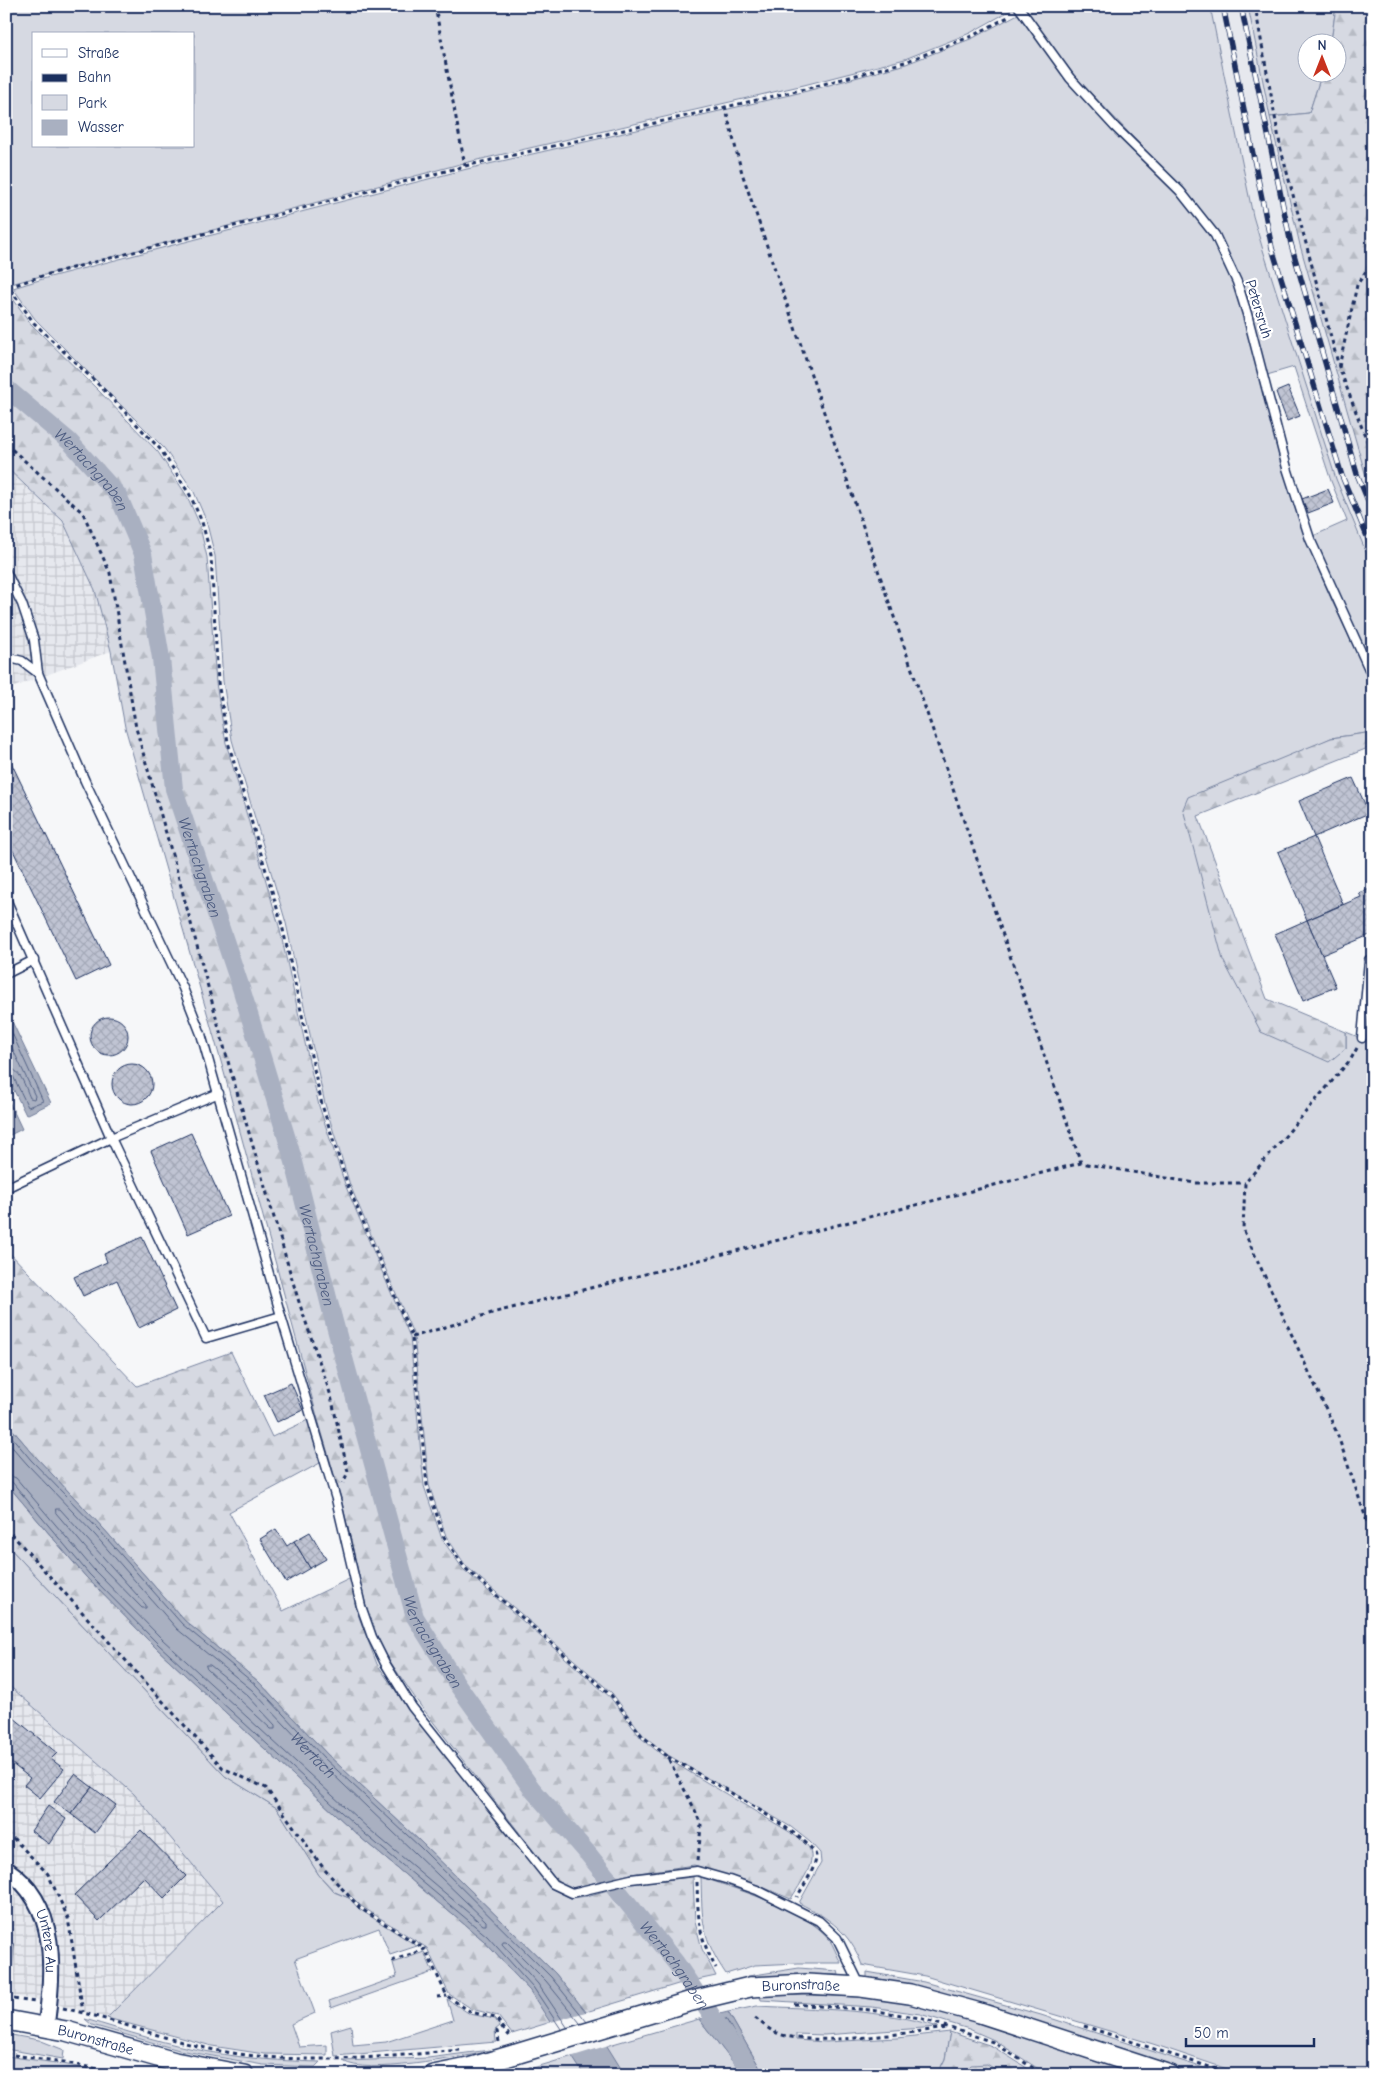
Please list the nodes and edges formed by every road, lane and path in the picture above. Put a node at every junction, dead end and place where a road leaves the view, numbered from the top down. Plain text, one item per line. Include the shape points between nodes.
1 (435, 6) edge
2 (1255, 6) edge
3 (1019, 8) edge
4 (725, 106) junction
5 (465, 166) junction
6 (1373, 260) edge
7 (6, 283) edge
8 (9, 287) junction
9 (1339, 367) junction
10 (6, 444) edge
11 (1373, 457) edge
12 (6, 572) edge
13 (7, 655) edge
14 (38, 673) junction
15 (1373, 678) edge
16 (6, 899) edge
17 (1373, 958) edge
18 (34, 960) junction
19 (6, 974) edge
20 (1362, 1038) joint
21 (218, 1093) junction
22 (111, 1138) junction
23 (1080, 1163) junction
24 (1245, 1183) junction
25 (6, 1188) edge
26 (281, 1316) junction
27 (412, 1337) junction
28 (336, 1499) junction
29 (6, 1528) edge
30 (1373, 1539) edge
31 (667, 1756) junction
32 (6, 1869) edge
33 (697, 1871) junction
34 (792, 1907) junction
35 (425, 1949) junction
36 (392, 1961) dead end
37 (716, 1968) dead end
38 (861, 1987) junction
39 (447, 1996) junction
40 (437, 1997) dead end
41 (6, 1998) edge
42 (786, 2004) dead end
43 (49, 2005) junction
44 (755, 2018) dead end
45 (6, 2020) edge
46 (46, 2027) junction
47 (950, 2028) junction
48 (498, 2038) dead end
49 (512, 2049) junction
50 (461, 2050) dead end
51 (6, 2054) edge
52 (495, 2061) edge
53 (126, 2075) edge
54 (244, 2075) edge
55 (433, 2075) edge
56 (1044, 2075) edge
57 (1170, 2075) edge

1 - 5 path
2 - 9 path via 1281,150
3 - 4 path via 972,36 905,62
3 - 15 lane, Petersruh via 1070,78 1180,191 1215,235 1237,282 1287,468 1310,539
4 - 5 path
4 - 23 path via 742,173
5 - 8 path
6 - 9 path via 1356,285
7 - 8 path
8 - 27 path via 34,323 161,450 190,494 202,522 211,556 218,682 228,742 282,925 325,1114 348,1186
9 - 11 path
10 - 28 path via 82,513 110,573 136,728 278,1233 331,1396 348,1472
12 - 14 lane via 22,604 34,640
13 - 14 lane
14 - 21 lane via 85,782 183,988 201,1034
16 - 18 lane
17 - 20 lane via 1369,960
18 - 19 lane
18 - 22 lane
20 - 24 path via 1351,1059
21 - 22 lane
21 - 26 lane
22 - 25 lane
22 - 26 lane via 206,1338
23 - 24 path via 1195,1183
23 - 27 path via 492,1313
24 - 30 path via 1243,1229 1337,1433
26 - 28 lane
27 - 31 path via 426,1485 444,1537 465,1568 611,1695 642,1736
28 - 33 lane via 361,1606 385,1663 412,1707 553,1884 572,1893 631,1879
29 - 35 path via 222,1768 266,1788 324,1869 360,1908
31 - 33 path via 701,1825
31 - 34 path via 808,1843 816,1854 816,1862
32 - 43 street, Untere Au via 32,1895 45,1922 52,1958
33 - 34 lane via 757,1890
33 - 37 path via 698,1922 705,1948
34 - 38 lane via 819,1922 837,1938
35 - 36 path
35 - 39 path
38 - 49 street, Buronstraße, bridge via 807,1984 750,1987
38 - 57 street, Buronstraße via 910,1994 980,2013
39 - 40 path
39 - 48 path via 471,2012 496,2018 504,2027 497,2031
41 - 43 path
42 - 47 path via 871,2010 920,2018
43 - 46 street, Untere Au
43 - 50 path via 166,2038 264,2058 331,2060
44 - 47 path via 777,2034 800,2038
45 - 46 street, Buronstraße
46 - 54 street, Buronstraße via 176,2062
47 - 56 path via 993,2042
49 - 52 street, Buronstraße
49 - 52 path
51 - 53 path
52 - 55 street, Buronstraße

